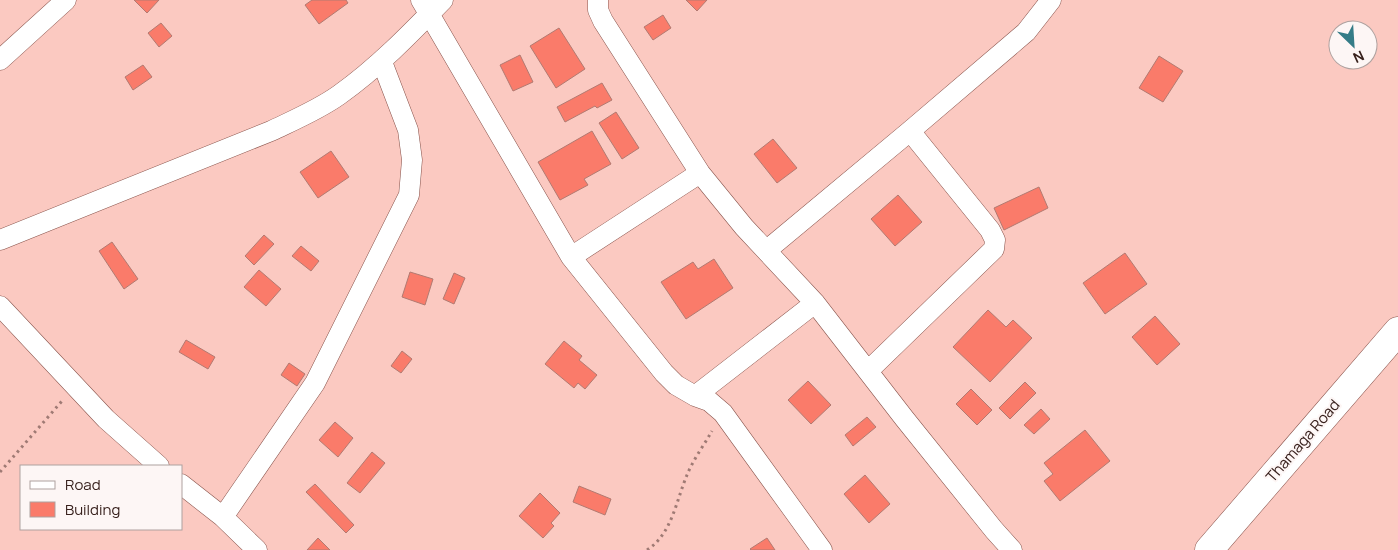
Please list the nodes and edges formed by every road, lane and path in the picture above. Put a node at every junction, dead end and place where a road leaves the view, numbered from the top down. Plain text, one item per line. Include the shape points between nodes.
1 (66, 0) edge
2 (598, 0) edge
3 (1052, 0) edge
4 (431, 4) edge
5 (0, 60) edge
6 (382, 62) junction
7 (910, 131) junction
8 (700, 172) junction
9 (0, 240) edge
10 (767, 250) junction
11 (571, 257) junction
12 (815, 303) junction
13 (0, 306) edge
14 (1398, 331) edge
15 (868, 371) junction
16 (74, 386) junction
17 (695, 396) junction
18 (723, 413) junction
19 (158, 465) edge
20 (0, 472) edge
21 (182, 485) edge
22 (223, 517) junction
23 (257, 550) edge
24 (647, 550) edge
25 (822, 550) edge
26 (1012, 550) edge
27 (1209, 550) edge

1 - 5 street
2 - 8 street via 603,21
3 - 7 street via 1026,32
4 - 6 street
4 - 11 street
6 - 9 street via 338,96 271,131
6 - 22 street via 408,130 412,160 409,195 315,383
7 - 10 street
7 - 15 street via 990,230 995,240 994,249
8 - 10 street
8 - 11 street
10 - 12 street
11 - 17 street via 664,373
12 - 15 street
12 - 17 street
13 - 16 street
14 - 27 main road, Thamaga Road
15 - 26 street
16 - 19 street via 106,420
16 - 20 path
17 - 18 street via 709,401
18 - 24 path via 688,473 661,539
18 - 25 street
21 - 22 street
22 - 23 street

